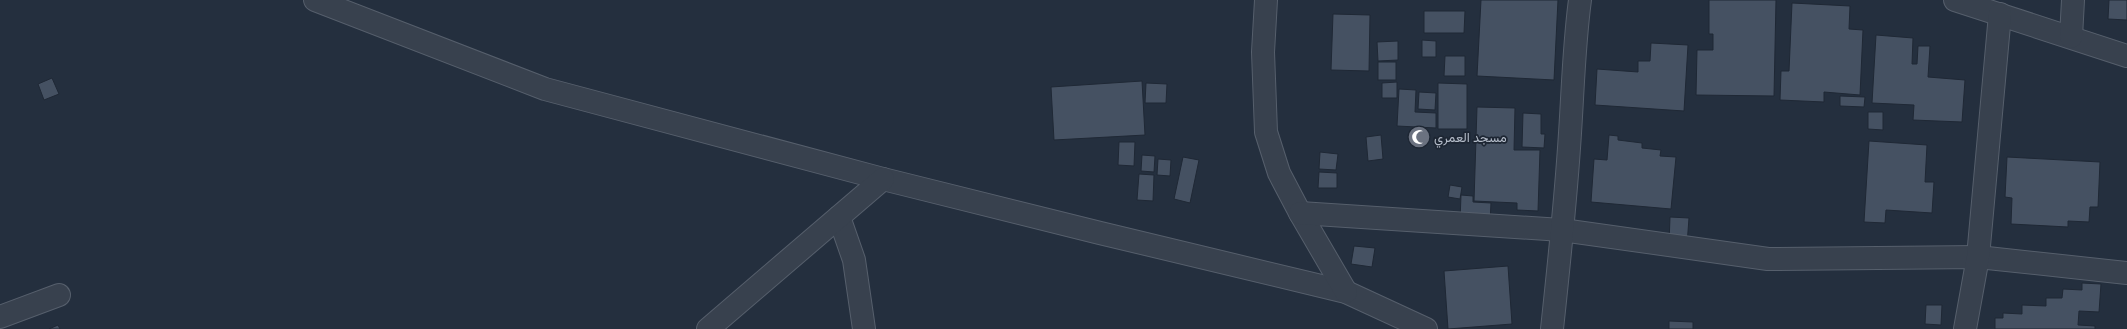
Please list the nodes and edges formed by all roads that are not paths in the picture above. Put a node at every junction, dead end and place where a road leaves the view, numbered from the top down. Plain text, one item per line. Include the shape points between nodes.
1 (315, 0) edge
2 (1266, 0) edge
3 (1580, 0) edge
4 (1955, 0) edge
5 (2073, 0) edge
6 (2000, 14) junction
7 (2071, 37) junction
8 (2127, 56) edge
9 (883, 178) junction
10 (1300, 213) junction
11 (839, 217) junction
12 (1562, 230) junction
13 (1978, 257) junction
14 (2127, 273) edge
15 (1346, 292) junction
16 (59, 295) dead end
17 (0, 317) edge
18 (708, 329) edge
19 (864, 329) edge
20 (1426, 329) edge
21 (1552, 329) edge
22 (1965, 329) edge

1 - 9 street via 545,89
2 - 10 street via 1263,52 1266,132 1279,173
3 - 12 street via 1575,38
4 - 6 street
5 - 7 street
6 - 7 street
6 - 13 street
7 - 8 street
9 - 11 street
9 - 15 street
10 - 12 street
10 - 15 street
11 - 18 street
11 - 19 street via 854,260
12 - 13 street via 1768,259
12 - 21 street
13 - 14 street
13 - 22 street
15 - 20 street
16 - 17 street

